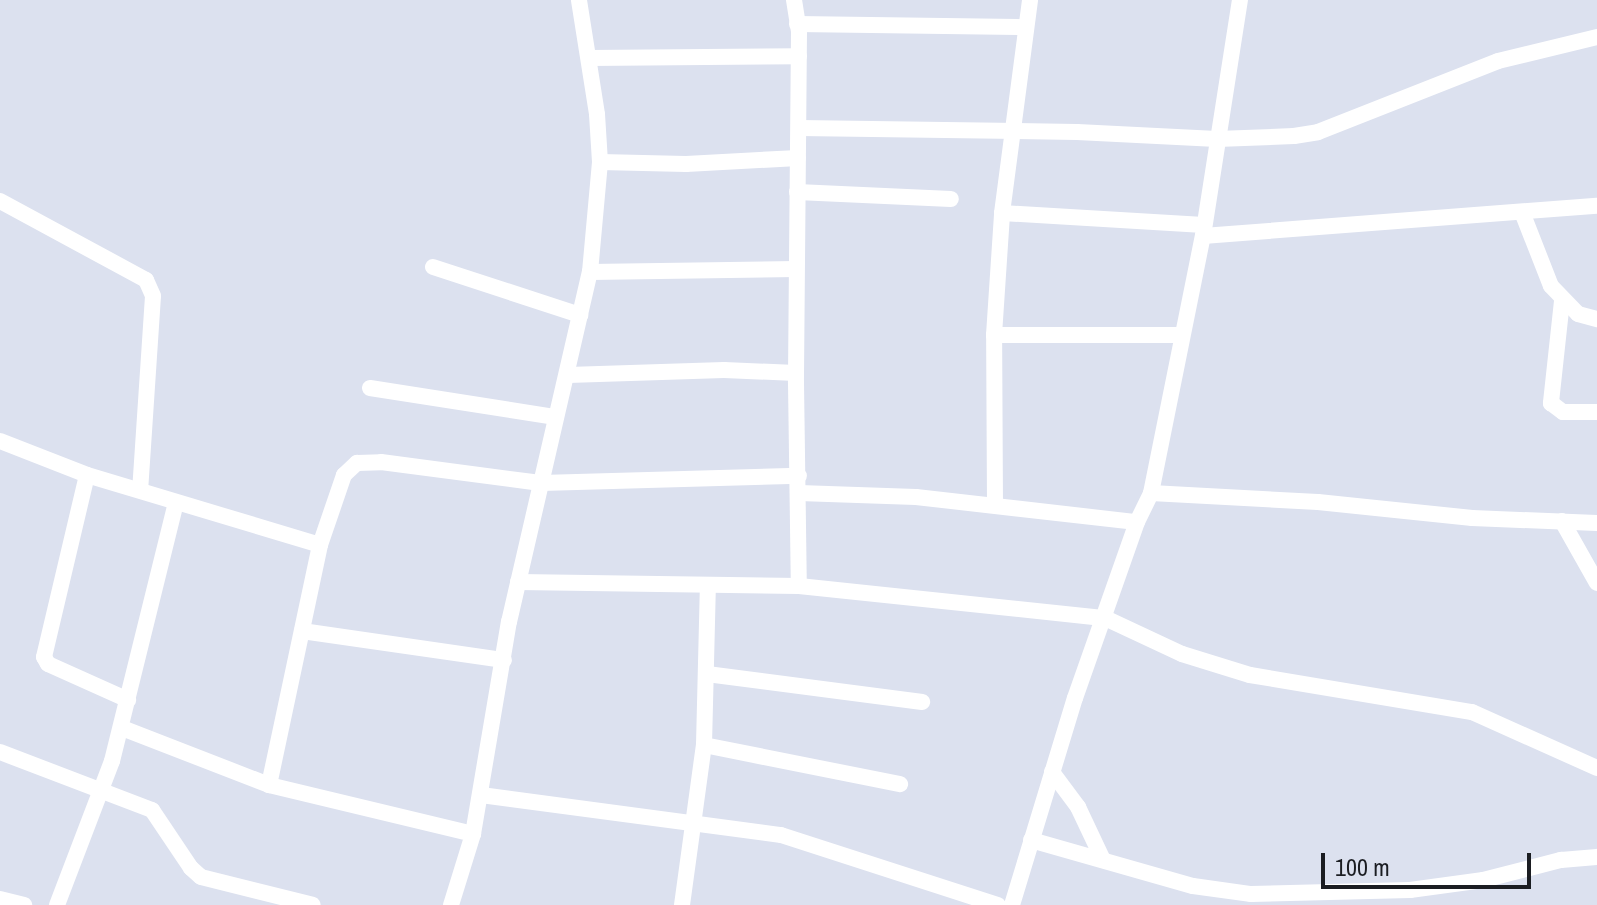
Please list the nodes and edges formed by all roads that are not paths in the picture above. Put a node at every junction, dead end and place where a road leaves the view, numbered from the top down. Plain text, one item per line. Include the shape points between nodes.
1 (579, 0) edge
2 (794, 0) edge
3 (1030, 0) edge
4 (1240, 0) edge
5 (797, 24) junction
6 (1025, 27) junction
7 (1597, 37) edge
8 (799, 56) junction
9 (589, 58) junction
10 (799, 128) junction
11 (1010, 132) junction
12 (1217, 139) junction
13 (798, 158) junction
14 (600, 162) junction
15 (797, 192) junction
16 (951, 199) dead end
17 (4, 206) edge
18 (1597, 206) edge
19 (1522, 212) junction
20 (1002, 213) junction
21 (1203, 231) junction
22 (433, 267) dead end
23 (796, 269) junction
24 (590, 272) junction
25 (1562, 301) junction
26 (580, 315) junction
27 (1597, 319) edge
28 (994, 335) junction
29 (1181, 335) junction
30 (796, 373) junction
31 (568, 375) junction
32 (370, 388) dead end
33 (1597, 412) edge
34 (556, 417) junction
35 (0, 441) edge
36 (87, 475) junction
37 (541, 483) junction
38 (799, 484) junction
39 (140, 490) junction
40 (1151, 493) junction
41 (176, 503) junction
42 (995, 505) junction
43 (1562, 521) junction
44 (1137, 522) junction
45 (1597, 523) edge
46 (320, 545) junction
47 (518, 582) junction
48 (1597, 583) edge
49 (708, 585) junction
50 (799, 586) junction
51 (1105, 618) junction
52 (302, 631) junction
53 (504, 660) junction
54 (707, 674) junction
55 (128, 700) junction
56 (922, 702) dead end
57 (122, 728) junction
58 (704, 745) junction
59 (0, 752) edge
60 (1597, 768) edge
61 (1052, 772) junction
62 (900, 784) dead end
63 (269, 785) junction
64 (102, 791) junction
65 (481, 795) junction
66 (691, 824) junction
67 (473, 834) junction
68 (1031, 840) junction
69 (1597, 857) edge
70 (1103, 860) junction
71 (1409, 898) edge
72 (0, 899) edge
73 (24, 905) edge
74 (57, 905) edge
75 (313, 905) edge
76 (451, 905) edge
77 (682, 905) edge
78 (998, 905) edge
79 (1012, 905) edge

1 - 9 street
2 - 5 street
3 - 6 street
4 - 12 street
5 - 6 street
5 - 8 street
6 - 11 street
7 - 12 street via 1498,61 1318,132
8 - 9 street
8 - 10 street
9 - 14 street
10 - 11 street
10 - 13 street
11 - 12 street
11 - 20 street
12 - 21 street
13 - 14 street
13 - 15 street
14 - 24 street
15 - 16 street
15 - 23 street
17 - 39 street via 146,280 153,296
18 - 19 street
19 - 21 street via 1328,229
19 - 25 street via 1540,265
20 - 21 street
20 - 28 street
21 - 29 street
22 - 26 street
23 - 24 street
23 - 30 street
24 - 26 street
25 - 27 street via 1578,314
25 - 33 street via 1551,403 1563,412
26 - 31 street
28 - 29 street
28 - 42 street
29 - 40 street
30 - 31 street
30 - 38 street
31 - 34 street
32 - 34 street
34 - 37 street
35 - 36 street
36 - 39 street
36 - 55 street via 44,657 48,664
37 - 38 street
37 - 46 street via 357,463 344,475
37 - 47 street
38 - 42 street
38 - 50 street
39 - 41 street
40 - 43 street
40 - 44 street
41 - 46 street
41 - 55 street
42 - 44 street
43 - 45 street
43 - 48 street
44 - 51 street
46 - 52 street
47 - 49 street
47 - 53 street
49 - 50 street
49 - 54 street
50 - 51 street
51 - 60 street via 1182,654 1239,672 1472,712
51 - 61 street
52 - 53 street
52 - 63 street
53 - 65 street
54 - 56 street
54 - 58 street
55 - 57 street
57 - 63 street
57 - 64 street
58 - 62 street
58 - 66 street
59 - 64 street
61 - 68 street
61 - 70 street via 1078,807
63 - 67 street
64 - 74 street
64 - 75 street via 152,810 201,877
65 - 66 street
65 - 67 street
66 - 77 street
66 - 78 street via 781,835
67 - 76 street
68 - 70 street
68 - 79 street
69 - 71 street via 1561,860
70 - 71 street via 1236,893
72 - 73 street

